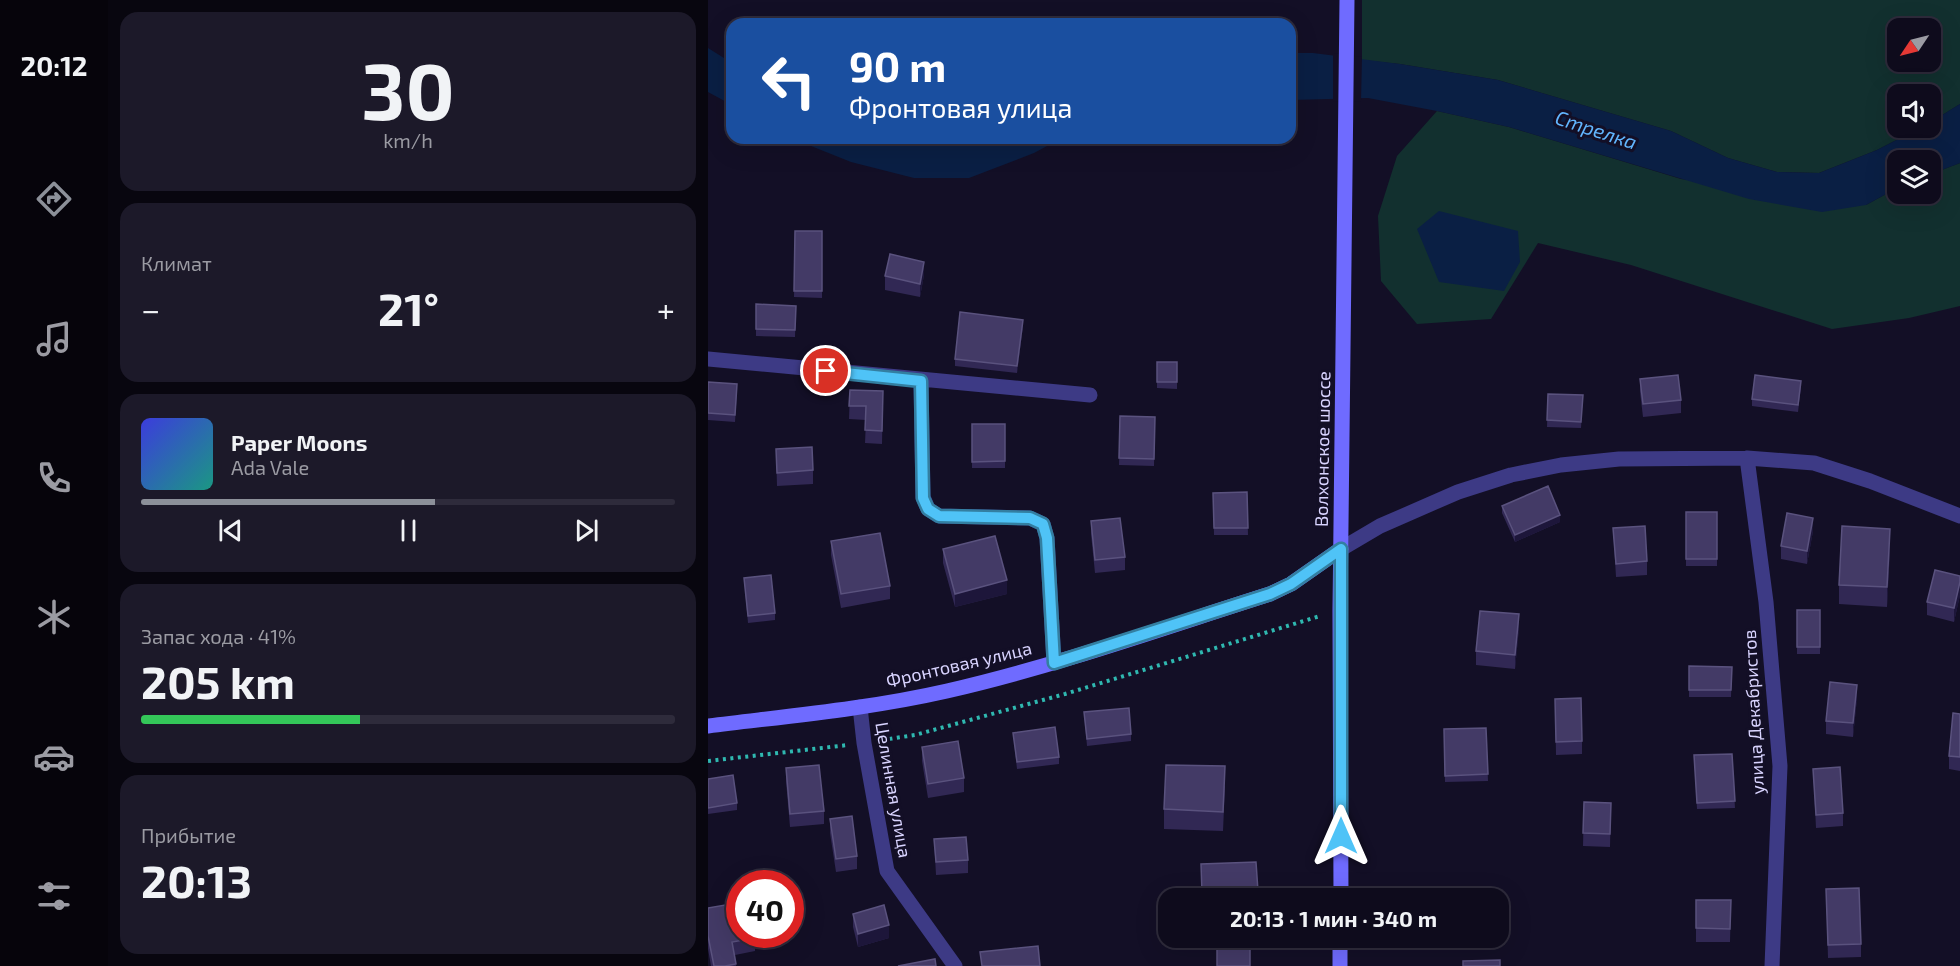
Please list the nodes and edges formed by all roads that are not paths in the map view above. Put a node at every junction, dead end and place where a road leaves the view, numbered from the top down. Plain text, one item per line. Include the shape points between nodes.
1 (1347, 0) edge
2 (708, 359) edge
3 (921, 381) junction
4 (1090, 395) dead end
5 (1747, 458) junction
6 (1960, 516) edge
7 (1341, 549) junction
8 (1054, 663) junction
9 (860, 707) junction
10 (708, 726) edge
11 (1341, 888) edge
12 (1340, 948) edge
13 (954, 966) edge
14 (1340, 966) edge
15 (1772, 966) edge

1 - 7 main road, Волхонское шоссе
2 - 3 street
3 - 4 street
3 - 8 street via 923,498 928,509 939,516 1030,518 1043,524
5 - 6 street via 1814,463
5 - 7 street via 1619,459 1511,475 1448,496 1380,526
5 - 15 street, улица Декабристов via 1766,602 1780,766
7 - 8 main road, Фронтовая улица via 1270,594
7 - 11 main road, Волхонское шоссе
8 - 9 main road, Фронтовая улица via 946,691
9 - 10 main road, Фронтовая улица
9 - 13 street, Целинная улица via 887,871
12 - 14 main road

